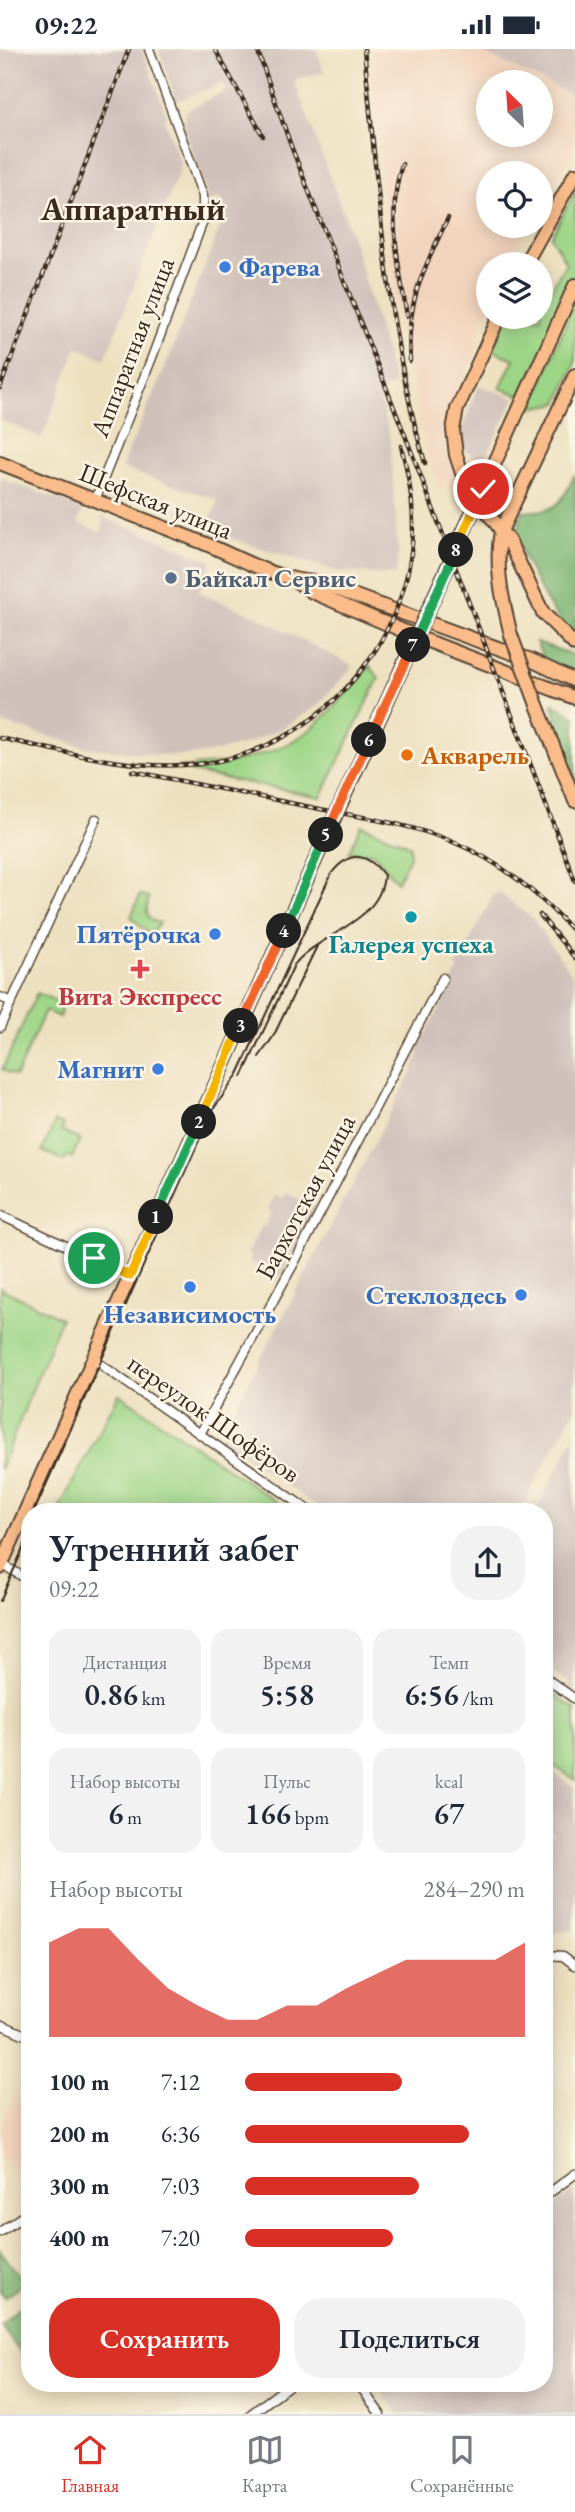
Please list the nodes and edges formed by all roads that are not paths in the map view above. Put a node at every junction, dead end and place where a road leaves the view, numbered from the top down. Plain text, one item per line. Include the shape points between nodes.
1 (149, 49) edge
2 (575, 174) edge
3 (532, 252) edge
4 (575, 285) edge
5 (493, 329) edge
6 (575, 375) edge
7 (0, 463) edge
8 (95, 501) junction
9 (501, 531) junction
10 (295, 581) junction
11 (575, 645) edge
12 (575, 681) edge
13 (575, 698) edge
14 (575, 801) edge
15 (96, 819) dead end
16 (443, 978) dead end
17 (0, 997) edge
18 (12, 1002) junction
19 (0, 1027) edge
20 (0, 1215) edge
21 (130, 1276) junction
22 (93, 1359) junction
23 (200, 1434) junction
24 (29, 1503) edge
25 (298, 1503) edge
26 (21, 1520) edge
27 (1, 1565) edge
28 (21, 1576) edge
29 (553, 1684) edge
30 (575, 1699) edge
31 (553, 1955) edge
32 (575, 1965) edge
33 (0, 2024) edge
34 (21, 2033) edge
35 (575, 2174) edge
36 (553, 2190) edge
37 (21, 2217) edge
38 (0, 2232) edge
39 (280, 2392) edge
40 (364, 2392) edge
41 (251, 2414) edge
42 (380, 2414) edge

1 - 8 street, Аппаратная улица via 203,197 203,221
2 - 3 main road
4 - 21 main road, bridge
5 - 9 main road via 464,391 453,430 465,482
6 - 9 main road
7 - 8 main road, Шефская улица
8 - 10 main road, Шефская улица
9 - 11 main road via 543,613
9 - 14 main road, bridge via 500,580 511,635
10 - 12 main road via 317,582 531,660
10 - 13 main road via 420,638
15 - 18 street
16 - 23 street, Бархотская улица
17 - 18 street
18 - 19 street
20 - 21 street
21 - 22 main road
22 - 23 street, переулок Шофёров
22 - 24 main road
23 - 25 street, переулок Шофёров
26 - 27 main road
27 - 28 street
29 - 30 street
31 - 32 street
33 - 34 street
35 - 36 street
37 - 38 street
39 - 41 street
40 - 42 street

